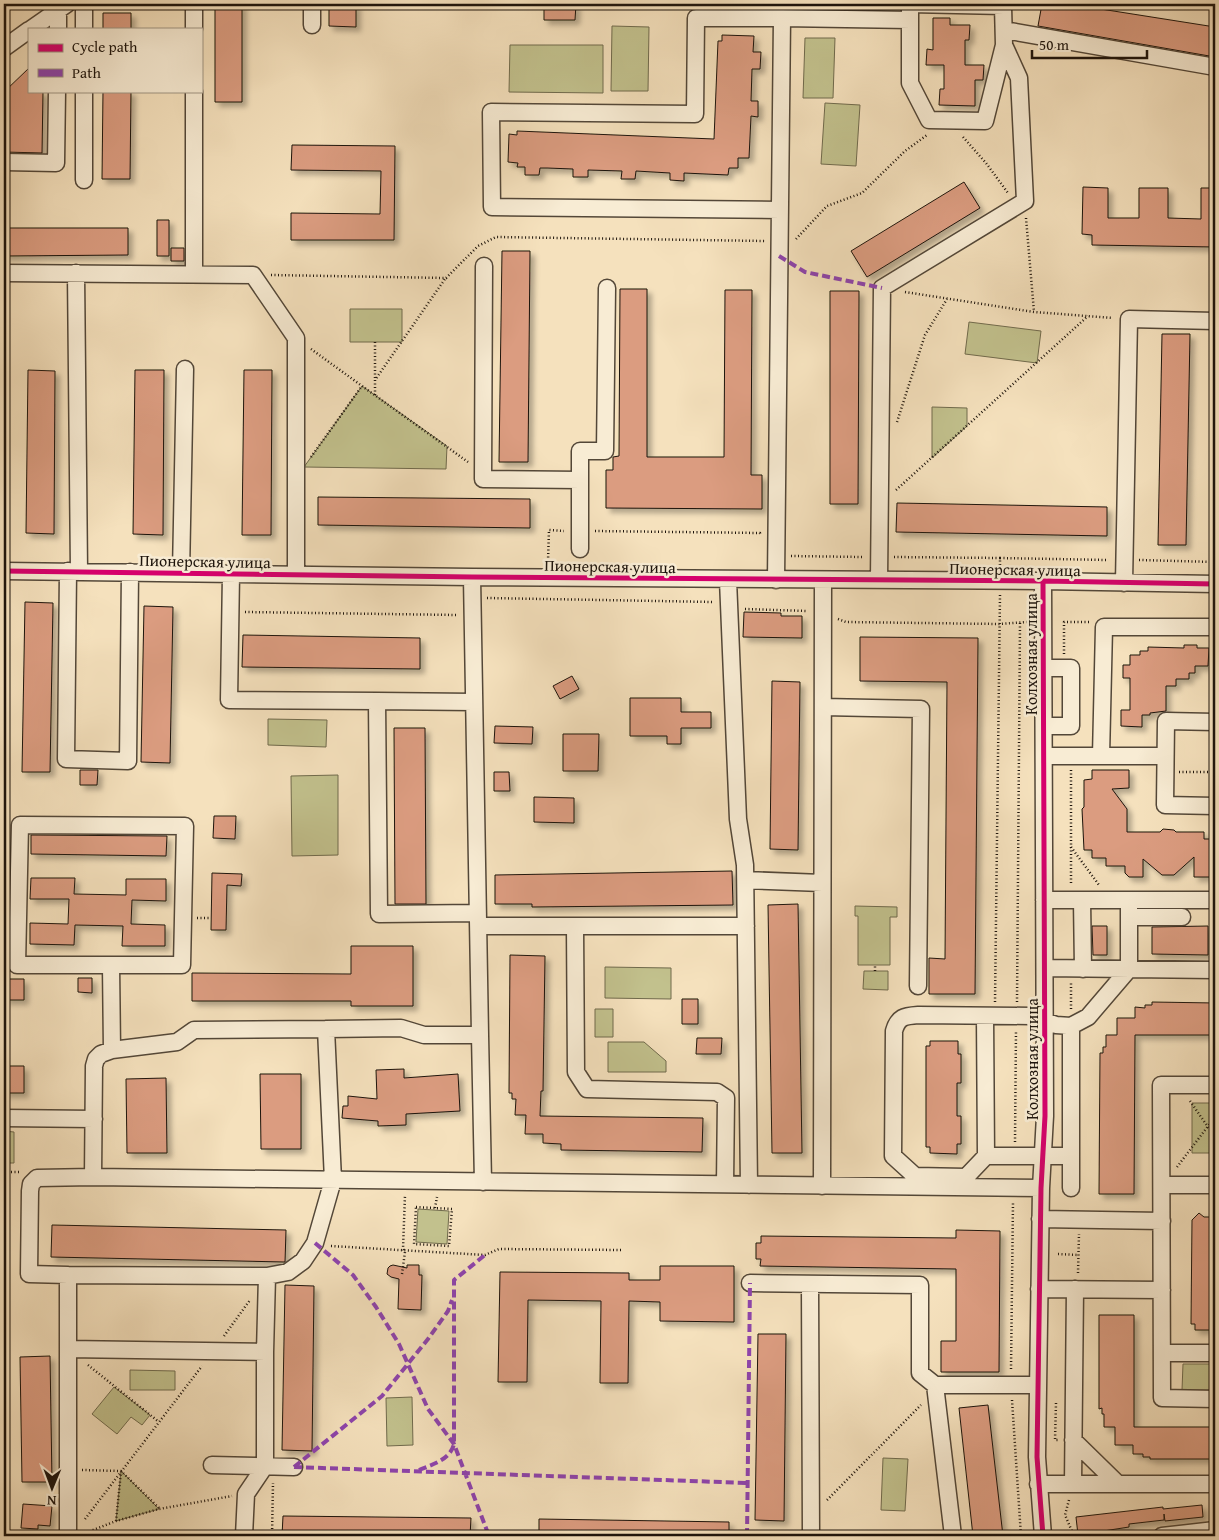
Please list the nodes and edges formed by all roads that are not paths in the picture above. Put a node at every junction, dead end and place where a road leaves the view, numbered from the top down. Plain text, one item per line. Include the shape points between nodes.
1 (84, 4) edge
2 (194, 4) edge
3 (312, 4) edge
4 (1004, 5) edge
5 (63, 7) edge
6 (782, 18) junction
7 (910, 20) junction
8 (312, 25) dead end
9 (32, 28) edge
10 (58, 28) edge
11 (84, 28) edge
12 (194, 28) edge
13 (28, 30) edge
14 (1004, 37) junction
15 (4, 48) edge
16 (1215, 67) edge
17 (57, 92) edge
18 (84, 92) edge
19 (194, 92) edge
20 (4, 162) edge
21 (84, 180) dead end
22 (780, 210) junction
23 (484, 266) dead end
24 (4, 273) edge
25 (76, 273) junction
26 (194, 274) junction
27 (608, 288) dead end
28 (1215, 321) edge
29 (185, 369) dead end
30 (580, 480) junction
31 (580, 550) dead end
32 (4, 570) edge
33 (74, 571) junction
34 (130, 572) junction
35 (181, 573) junction
36 (230, 574) junction
37 (296, 574) junction
38 (472, 577) junction
39 (728, 580) junction
40 (776, 580) junction
41 (823, 580) junction
42 (879, 580) junction
43 (1043, 581) junction
44 (1124, 583) junction
45 (1215, 584) edge
46 (1215, 627) edge
47 (1043, 668) junction
48 (377, 701) junction
49 (474, 702) junction
50 (823, 707) junction
51 (1215, 722) edge
52 (1044, 726) junction
53 (1044, 756) junction
54 (1101, 756) junction
55 (1166, 756) junction
56 (1215, 806) edge
57 (746, 880) junction
58 (822, 883) junction
59 (1044, 900) junction
60 (1077, 900) junction
61 (1129, 900) junction
62 (1215, 900) edge
63 (1129, 917) junction
64 (1182, 917) dead end
65 (478, 920) junction
66 (575, 926) junction
67 (746, 926) junction
68 (111, 965) junction
69 (1045, 968) junction
70 (1077, 969) junction
71 (1129, 969) junction
72 (1215, 970) edge
73 (918, 986) dead end
74 (990, 1016) junction
75 (1045, 1021) junction
76 (1071, 1026) junction
77 (326, 1028) junction
78 (480, 1035) junction
79 (112, 1050) junction
80 (1215, 1085) edge
81 (4, 1118) edge
82 (94, 1119) junction
83 (986, 1156) junction
84 (1043, 1156) junction
85 (1071, 1156) junction
86 (93, 1178) junction
87 (333, 1180) junction
88 (483, 1182) junction
89 (944, 1182) junction
90 (725, 1184) junction
91 (749, 1185) junction
92 (1162, 1185) junction
93 (1215, 1185) edge
94 (822, 1186) junction
95 (1041, 1188) junction
96 (1071, 1188) dead end
97 (1040, 1220) junction
98 (1162, 1221) junction
99 (68, 1275) junction
100 (267, 1276) junction
101 (750, 1283) dead end
102 (810, 1284) junction
103 (1040, 1288) junction
104 (1075, 1289) junction
105 (1162, 1290) junction
106 (68, 1349) junction
107 (265, 1352) junction
108 (1162, 1352) junction
109 (1215, 1353) edge
110 (1038, 1384) junction
111 (935, 1385) junction
112 (1215, 1398) edge
113 (1066, 1440) junction
114 (212, 1465) dead end
115 (265, 1466) junction
116 (294, 1467) dead end
117 (1038, 1484) junction
118 (1073, 1484) junction
119 (1118, 1484) junction
120 (1215, 1484) edge
121 (1215, 1530) edge
122 (68, 1536) edge
123 (244, 1536) edge
124 (811, 1536) edge
125 (953, 1536) edge
126 (1042, 1536) edge
127 (1162, 1536) edge

1 - 11 street
2 - 12 street
3 - 8 street
4 - 7 street via 910,4
4 - 14 street
5 - 9 street
5 - 10 street
6 - 7 street
6 - 22 street
6 - 22 street via 696,18 695,114 491,112 492,207
7 - 14 street via 910,83 929,120 985,121
13 - 15 street
14 - 16 street
14 - 42 street via 1019,78 1021,204 882,288
17 - 20 street via 56,163
18 - 21 street
19 - 26 street
22 - 40 street
23 - 30 street via 483,480
24 - 25 street
25 - 26 street
25 - 33 street
26 - 37 street via 253,275 296,338
27 - 30 street via 606,450 580,451
28 - 44 street via 1129,320
29 - 35 street
30 - 31 street
32 - 33 street, Пионерская улица
33 - 34 street, Пионерская улица
33 - 34 street via 66,760 128,761
34 - 35 street, Пионерская улица
35 - 36 street, Пионерская улица
36 - 37 street, Пионерская улица
36 - 48 street via 229,700
37 - 38 street, Пионерская улица
38 - 39 street, Пионерская улица
38 - 49 street
39 - 40 street, Пионерская улица
39 - 57 street via 738,819
40 - 41 street, Пионерская улица
41 - 42 street, Пионерская улица
41 - 50 street
42 - 43 street, Пионерская улица
43 - 44 street, Пионерская улица
43 - 47 street, Колхозная улица
44 - 45 street, Пионерская улица
46 - 54 street via 1104,627
47 - 52 street, Колхозная улица
47 - 52 street via 1071,668 1071,726
48 - 49 street
48 - 65 street via 379,914
49 - 65 street
50 - 58 street
50 - 73 street via 921,709
51 - 55 street via 1166,721
52 - 53 street, Колхозная улица
53 - 54 street
53 - 59 street, Колхозная улица
54 - 55 street
55 - 56 street via 1165,805
57 - 58 street
57 - 67 street
58 - 94 street
59 - 60 street
59 - 69 street, Колхозная улица
60 - 61 street
60 - 70 street
61 - 62 street
61 - 63 street
63 - 64 street
63 - 71 street
65 - 66 street
65 - 78 street
66 - 67 street
66 - 90 street via 576,1072 587,1088 717,1092 726,1098
67 - 91 street
68 - 68 street via 182,965 184,826 20,825 16,965
68 - 79 street
69 - 70 street
69 - 75 street, Колхозная улица
70 - 71 street
71 - 72 street
71 - 76 street via 1088,1017
74 - 75 street via 1031,1016
74 - 83 street
74 - 89 street via 909,1016 896,1022 893,1156 914,1176
75 - 76 street
75 - 84 street, Колхозная улица
76 - 85 street
77 - 78 street via 401,1028 424,1035
77 - 79 street via 194,1030 177,1042
77 - 87 street
78 - 88 street
79 - 82 street via 96,1059 94,1066
80 - 92 street via 1161,1085
81 - 82 street
82 - 86 street
83 - 84 street
83 - 89 street via 966,1177
84 - 85 street
84 - 95 street, Колхозная улица
85 - 96 street
86 - 87 street
86 - 99 street via 45,1177 31,1184 29,1274
87 - 88 street
87 - 100 street via 315,1243 303,1261 288,1272
88 - 90 street
89 - 94 street
89 - 95 street
90 - 91 street
91 - 94 street
92 - 93 street
92 - 98 street
95 - 97 street, Колхозная улица
97 - 98 street
97 - 103 street, Колхозная улица
98 - 105 street
99 - 100 street
99 - 106 street
100 - 107 street
101 - 102 street
102 - 111 street via 920,1285 920,1373
102 - 124 street
103 - 104 street
103 - 110 street, Колхозная улица
104 - 105 street
104 - 113 street
105 - 108 street
106 - 107 street
106 - 122 street
107 - 115 street
108 - 109 street
108 - 112 street via 1162,1398
110 - 111 street
110 - 117 street, Колхозная улица
111 - 125 street
113 - 118 street
113 - 119 street
114 - 115 street
115 - 116 street
115 - 123 street via 246,1494
117 - 118 street
117 - 126 street, Колхозная улица
118 - 119 street
119 - 120 street
121 - 127 street

